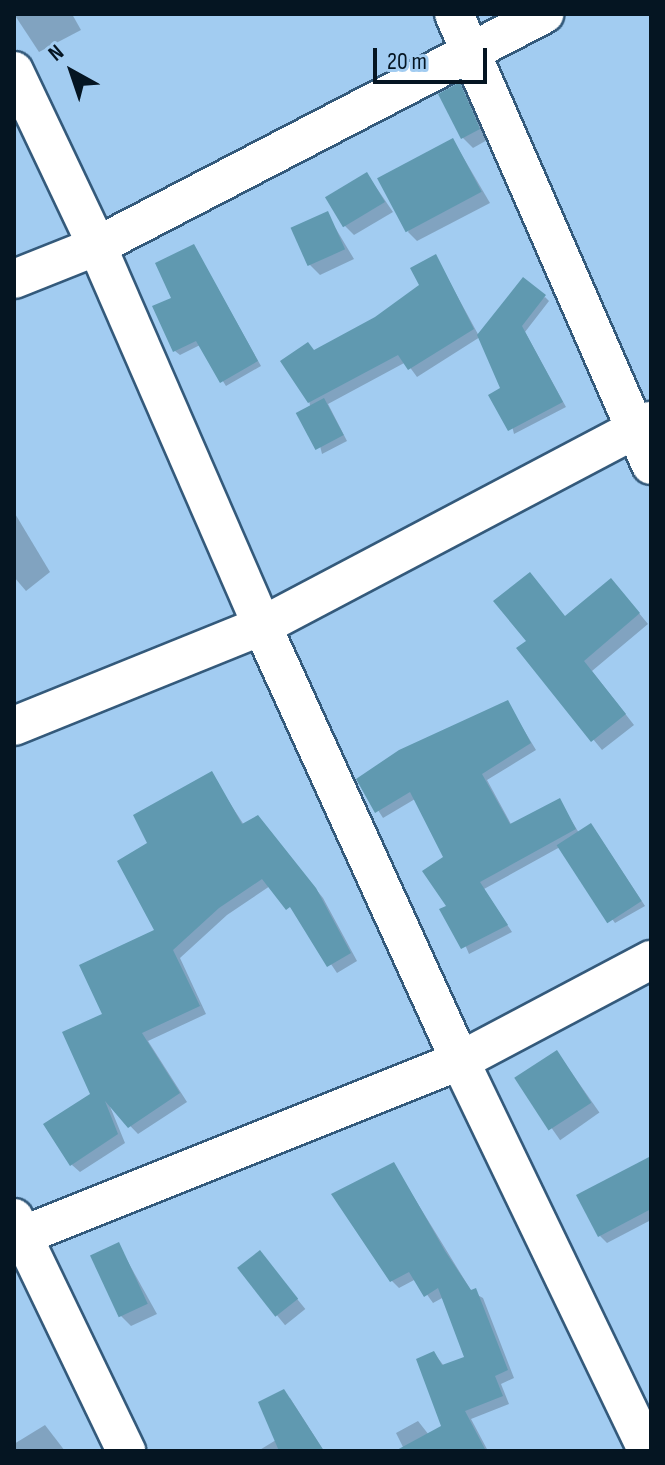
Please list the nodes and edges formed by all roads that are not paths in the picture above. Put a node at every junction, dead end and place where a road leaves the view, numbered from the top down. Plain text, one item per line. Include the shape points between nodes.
1 (454, 14) edge
2 (544, 14) edge
3 (471, 48) junction
4 (14, 71) edge
5 (97, 246) junction
6 (14, 279) edge
7 (643, 425) edge
8 (651, 465) edge
9 (262, 626) junction
10 (14, 726) edge
11 (651, 960) edge
12 (460, 1061) junction
13 (17, 1230) edge
14 (126, 1451) edge
15 (648, 1451) edge

1 - 3 street
2 - 3 street
3 - 5 street
3 - 7 street
4 - 5 street
5 - 6 street
5 - 9 street
7 - 8 street
7 - 9 street
9 - 10 street
9 - 12 street
11 - 12 street
12 - 13 street
12 - 15 street
13 - 14 street

